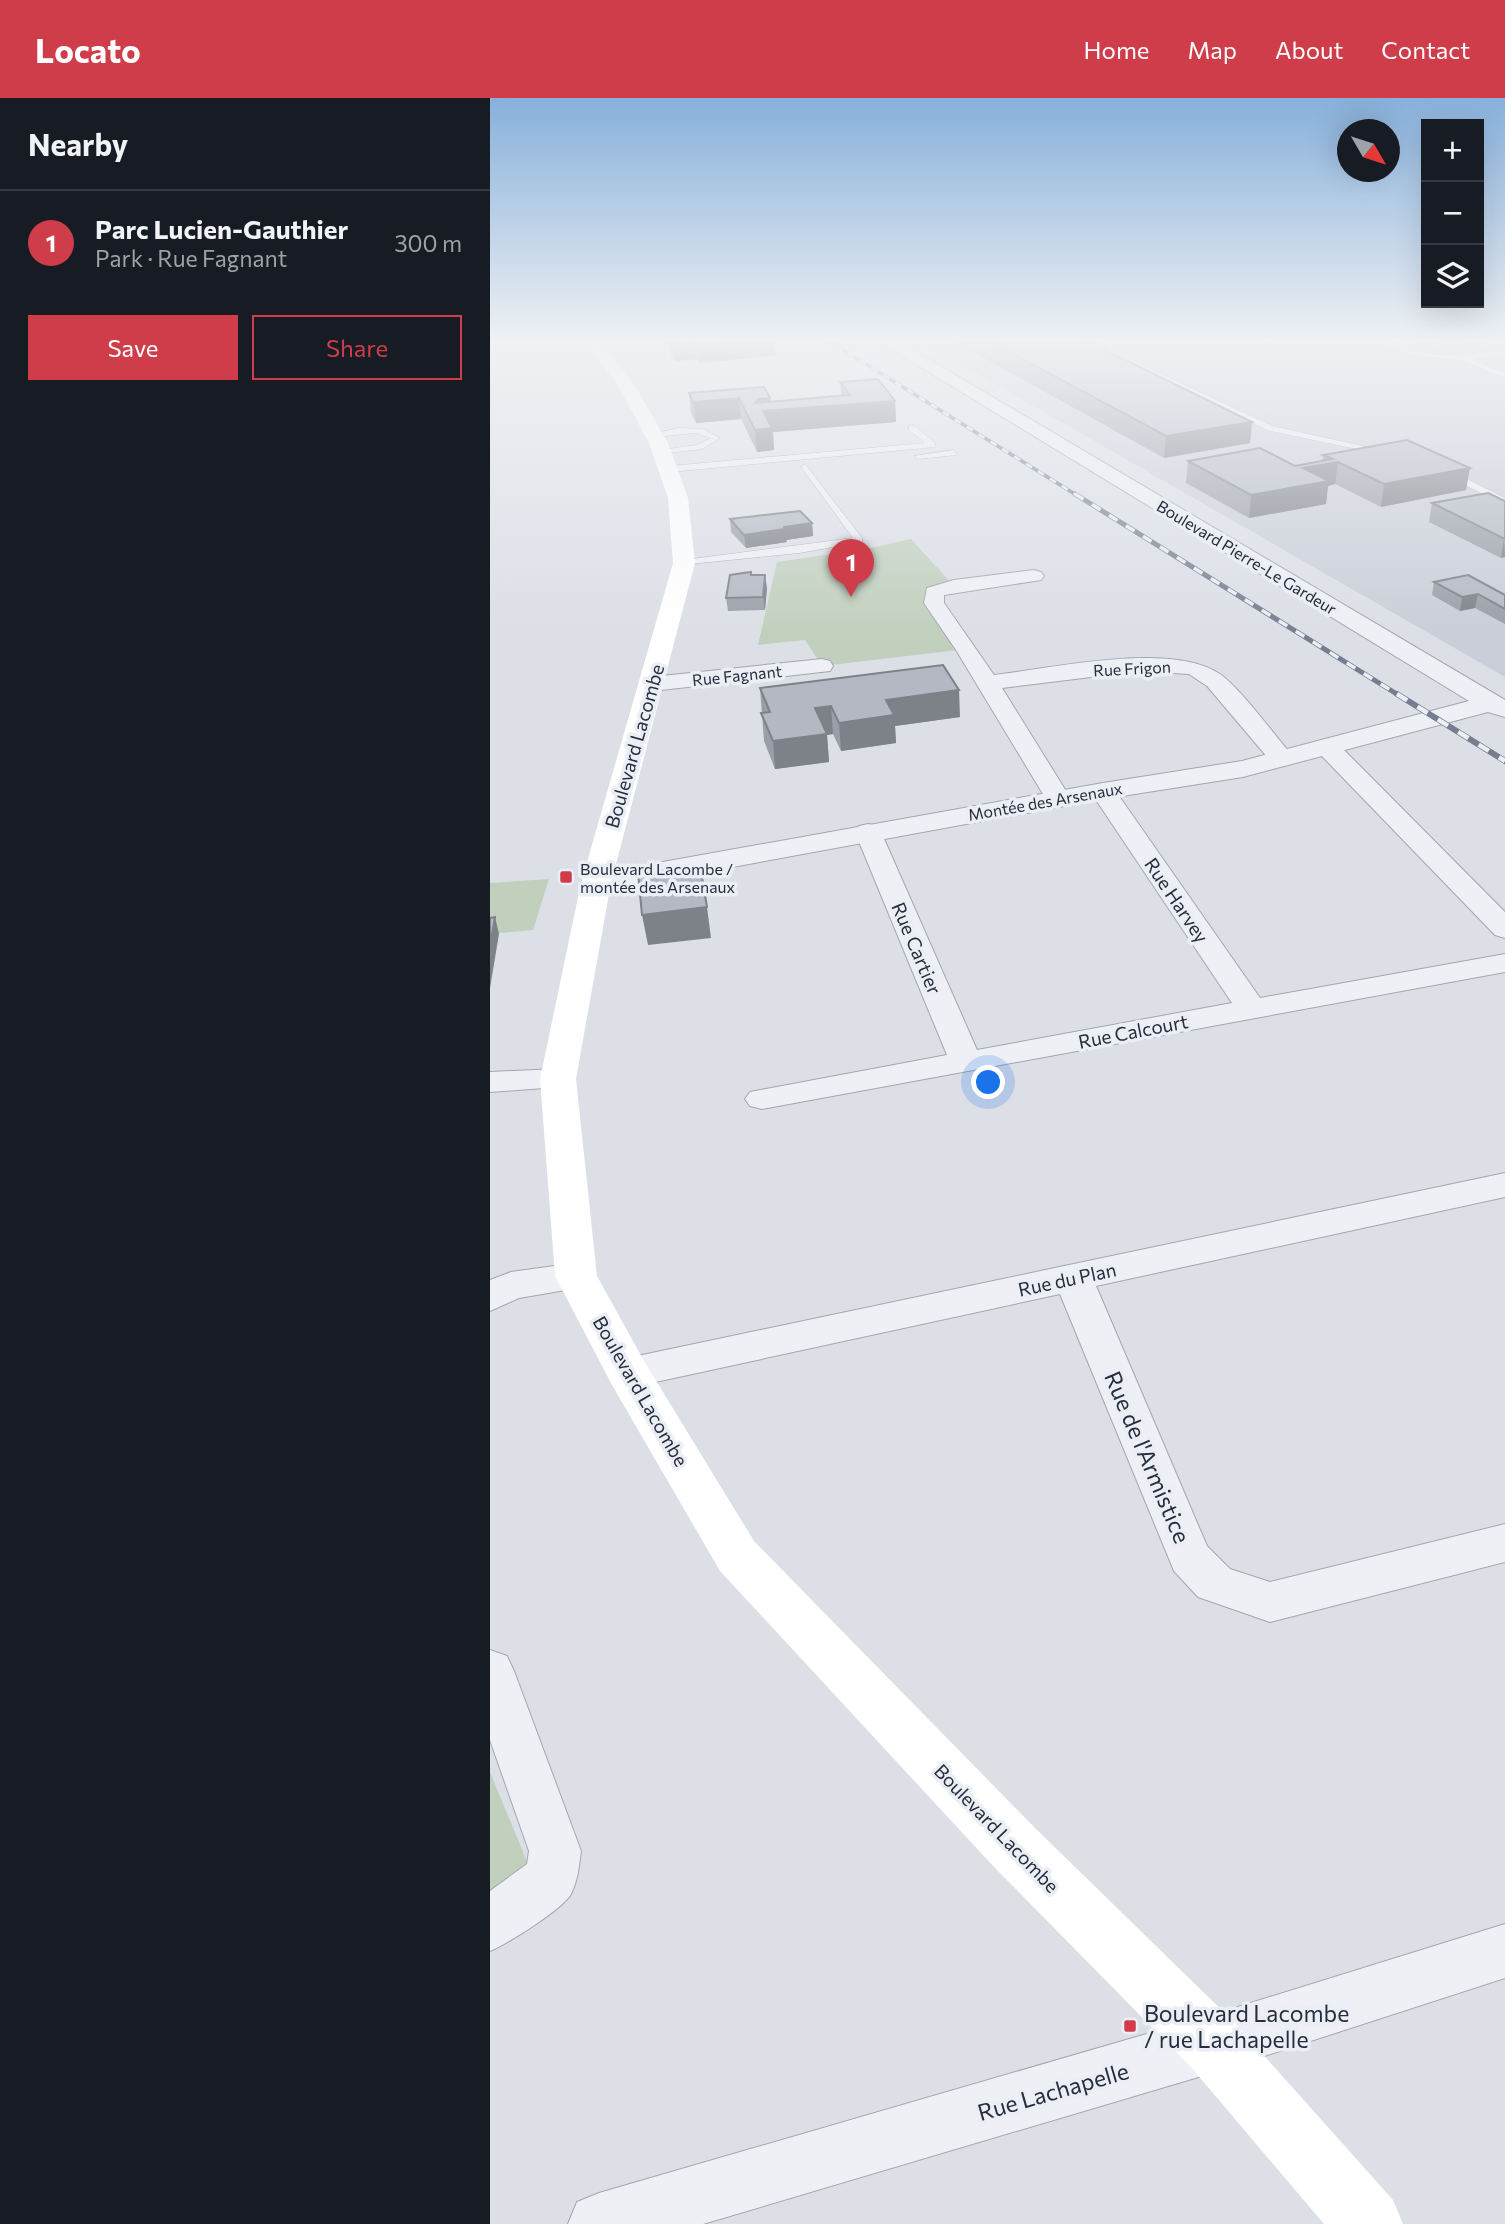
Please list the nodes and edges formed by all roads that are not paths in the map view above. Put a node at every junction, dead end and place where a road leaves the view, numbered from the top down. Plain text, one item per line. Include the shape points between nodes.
1 (655, 437) edge
2 (683, 437) edge
3 (715, 437) edge
4 (924, 437) edge
5 (1049, 437) edge
6 (1315, 437) edge
7 (708, 444) junction
8 (954, 453) dead end
9 (1391, 453) edge
10 (670, 463) junction
11 (720, 464) junction
12 (1434, 466) edge
13 (805, 467) junction
14 (753, 472) dead end
15 (1505, 502) edge
16 (684, 563) junction
17 (1034, 576) dead end
18 (822, 666) dead end
19 (986, 683) junction
20 (652, 684) junction
21 (1500, 704) edge
22 (1327, 747) junction
23 (1282, 759) junction
24 (1102, 791) junction
25 (1058, 799) junction
26 (867, 832) junction
27 (596, 883) junction
28 (1505, 929) edge
29 (1505, 963) edge
30 (1251, 1008) junction
31 (967, 1063) junction
32 (558, 1079) junction
33 (490, 1082) edge
34 (762, 1099) dead end
35 (1505, 1185) edge
36 (576, 1276) junction
37 (1073, 1278) junction
38 (490, 1297) edge
39 (628, 1373) junction
40 (1505, 1543) edge
41 (490, 1671) edge
42 (490, 1924) edge
43 (1505, 1951) edge
44 (1213, 2044) junction
45 (599, 2224) edge
46 (1369, 2224) edge

1 - 10 main road, Boulevard Lacombe
2 - 10 lane
3 - 7 lane
4 - 11 lane via 932,444 883,445
5 - 21 street, Boulevard Pierre-Le Gardeur
6 - 9 lane
7 - 10 lane
7 - 11 lane
8 - 13 lane
10 - 11 lane
10 - 16 main road, Boulevard Lacombe via 685,528
12 - 15 lane
13 - 14 lane
13 - 16 lane via 859,540
16 - 20 main road, Boulevard Lacombe
17 - 19 street via 934,592 934,603
18 - 20 street, Rue Fagnant
19 - 23 street, Rue Frigon via 1140,664 1196,669 1215,681
19 - 25 street
20 - 27 main road, Boulevard Lacombe
21 - 22 street, Montée des Arsenaux
22 - 23 street, Montée des Arsenaux
22 - 28 street
23 - 24 street, Montée des Arsenaux
24 - 25 street, Montée des Arsenaux
24 - 30 street, Rue Harvey
25 - 26 street, Montée des Arsenaux
26 - 27 street, Montée des Arsenaux
26 - 31 street, Rue Cartier
27 - 32 main road, Boulevard Lacombe
29 - 30 street, Rue Calcourt
30 - 31 street, Rue Calcourt
31 - 34 street, Rue Calcourt
32 - 33 street
32 - 36 main road, Boulevard Lacombe
35 - 37 street, Rue du Plan
36 - 38 street via 511,1286
36 - 39 main road, Boulevard Lacombe
37 - 39 street, Rue du Plan
37 - 40 street, Rue de l'Armistice via 1190,1558 1214,1583 1270,1602
39 - 44 main road, Boulevard Lacombe via 737,1556 1014,1847
41 - 42 street via 555,1851 551,1878
43 - 44 street, Rue Lachapelle
44 - 45 street, Rue Lachapelle
44 - 46 main road, Boulevard Lacombe

